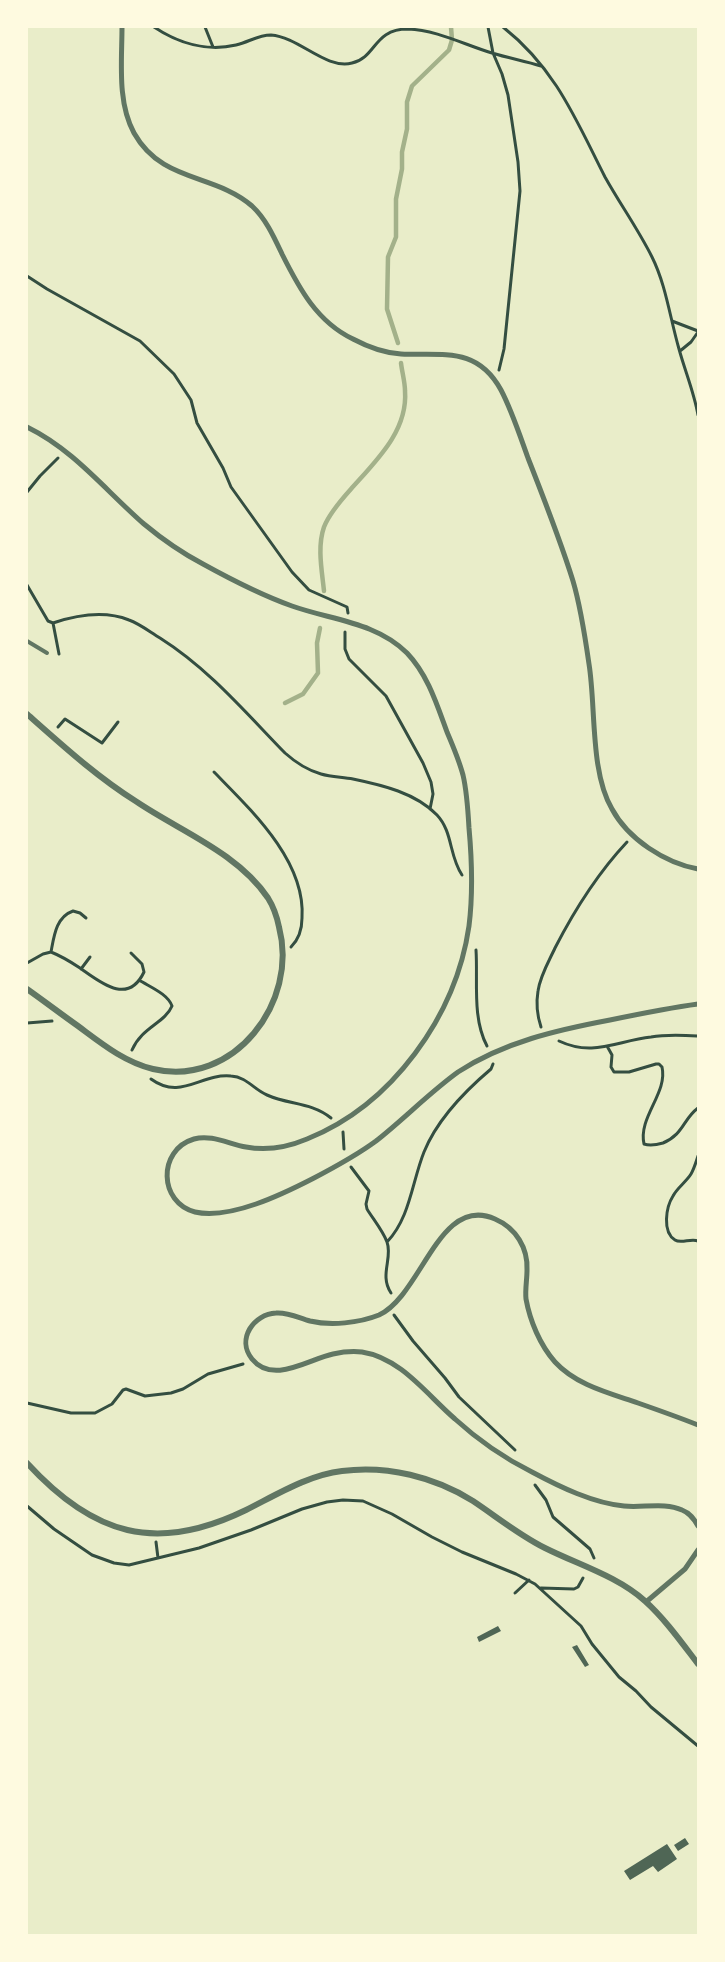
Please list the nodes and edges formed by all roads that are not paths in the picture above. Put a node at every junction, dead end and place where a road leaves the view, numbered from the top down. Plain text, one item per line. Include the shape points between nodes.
1 (122, 27) edge
2 (27, 427) edge
3 (27, 641) edge
4 (47, 653) dead end
5 (27, 714) edge
6 (698, 869) edge
7 (27, 989) edge
8 (698, 1004) edge
9 (698, 1425) edge
10 (27, 1463) edge
11 (698, 1526) edge
12 (698, 1550) edge
13 (646, 1602) junction
14 (698, 1664) edge

1 - 6 street via 123,96 135,135 147,151 169,168 216,186 251,206 273,235 308,300 326,321 338,332 384,351 460,356 473,361 494,379 545,500 573,582 590,669 602,782 612,809 634,835 658,854
2 - 8 street via 65,450 144,524 197,561 290,605 376,632 407,653 422,672 436,701 463,776 471,846 469,929 455,979 435,1021 398,1074 337,1125 301,1142 265,1149 209,1138 182,1145 168,1164 166,1175 169,1189 180,1205 201,1213 230,1211 311,1180 362,1150 461,1071 513,1044 553,1032
3 - 4 lane
5 - 7 street via 134,801 248,875 269,899 284,952 271,1010 256,1031 233,1053 208,1066 186,1071 153,1069 128,1060
9 - 11 street via 602,1390 557,1365 544,1347 530,1314 526,1297 528,1268 522,1244 508,1226 489,1217 468,1217 450,1227 402,1295 378,1315 335,1323 284,1313 266,1315 253,1323 246,1340 253,1360 268,1369 292,1368 347,1352 383,1358 396,1365 486,1445 533,1473 612,1504 683,1510
10 - 13 street via 60,1496 93,1518 123,1530 156,1534 214,1524 324,1475 365,1469 399,1473 454,1491 532,1541 609,1577
12 - 13 street via 685,1569
13 - 14 street

